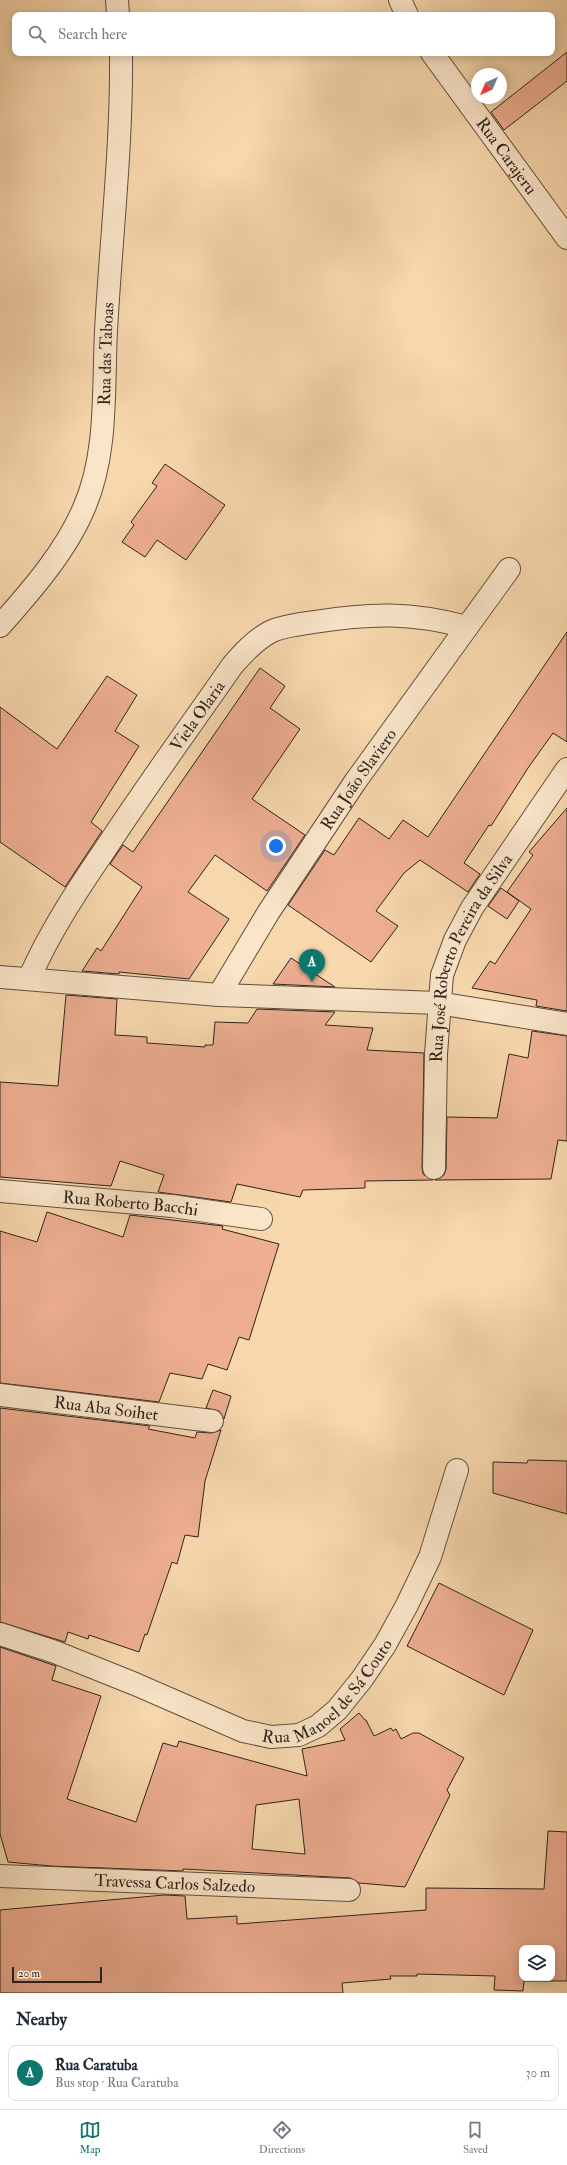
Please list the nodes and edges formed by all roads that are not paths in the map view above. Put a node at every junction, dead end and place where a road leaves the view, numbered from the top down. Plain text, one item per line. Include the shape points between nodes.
1 (117, 0) edge
2 (400, 0) edge
3 (118, 12) edge
4 (406, 12) edge
5 (121, 56) edge
6 (434, 56) edge
7 (567, 238) edge
8 (509, 570) dead end
9 (0, 626) edge
10 (467, 627) junction
11 (567, 769) edge
12 (0, 977) edge
13 (29, 979) junction
14 (219, 995) junction
15 (438, 1003) junction
16 (567, 1024) edge
17 (434, 1168) dead end
18 (0, 1191) edge
19 (261, 1220) dead end
20 (0, 1395) edge
21 (212, 1421) dead end
22 (457, 1470) dead end
23 (0, 1634) edge
24 (0, 1876) edge
25 (349, 1890) dead end

1 - 3 street
2 - 4 street
5 - 9 street, Rua das Taboas via 122,105 106,331 103,428 96,468 84,508 67,539
6 - 7 street, Rua Carajeru
8 - 10 street, Rua João Slaviero
10 - 13 street, Viela Olaria via 435,618 398,614 358,615 271,632 247,648 137,800 96,862 57,923
10 - 14 street, Rua João Slaviero via 329,821 268,913
11 - 15 street, Rua José Roberto Pereira da Silva via 472,908 455,940 442,975
12 - 13 street
13 - 14 street
14 - 15 street
15 - 16 street
15 - 17 street, Rua José Roberto Pereira da Silva
18 - 19 street, Rua Roberto Bacchi via 172,1206
20 - 21 street, Rua Aba Soihet
22 - 23 street, Rua Manoel de Sá Couto via 430,1557 385,1645 338,1710 318,1726 299,1735 271,1737 243,1731 113,1675
24 - 25 street, Travessa Carlos Salzedo

